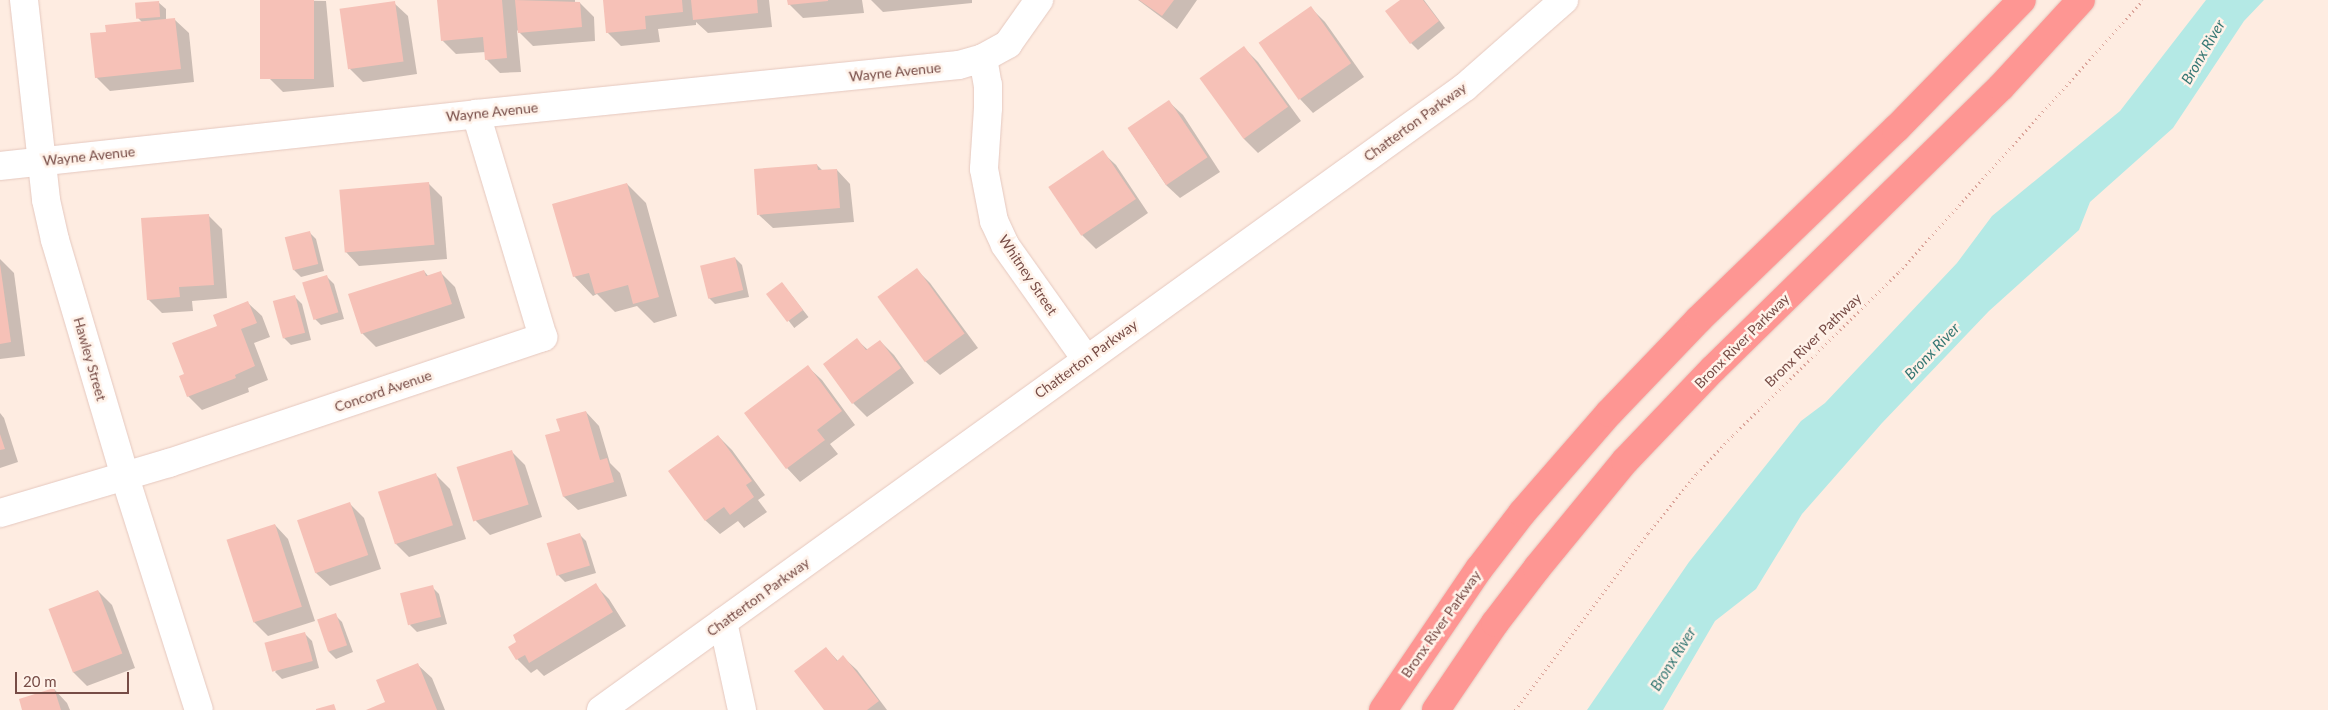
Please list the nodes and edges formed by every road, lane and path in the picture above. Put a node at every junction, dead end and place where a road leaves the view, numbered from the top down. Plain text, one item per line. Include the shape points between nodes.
1 (24, 0) edge
2 (1039, 0) edge
3 (1564, 0) edge
4 (2022, 0) edge
5 (2081, 0) edge
6 (2144, 0) edge
7 (983, 58) junction
8 (476, 114) junction
9 (42, 161) junction
10 (0, 166) edge
11 (1086, 359) junction
12 (125, 477) junction
13 (0, 513) edge
14 (723, 622) junction
15 (199, 710) edge
16 (601, 710) edge
17 (742, 710) edge
18 (1383, 710) edge
19 (1436, 710) edge
20 (1515, 710) edge

1 - 9 street, Hawley Street
2 - 7 street via 1008,44
3 - 11 street, Chatterton Parkway via 1465,87
4 - 18 highway, Bronx River Parkway via 1609,412 1479,569
5 - 19 highway, Bronx River Parkway via 2001,87 1719,362 1631,455 1537,568
6 - 20 path, Bronx River Pathway via 1898,272 1697,473
7 - 8 street, Wayne Avenue via 937,68
7 - 11 street, Whitney Street via 988,85 984,169 994,221 1005,245
8 - 9 street, Wayne Avenue
8 - 12 street, Concord Avenue via 543,337
9 - 10 street, Wayne Avenue
9 - 12 street, Hawley Street via 55,240
11 - 14 street, Chatterton Parkway
12 - 13 street, Concord Avenue
12 - 15 street, Hawley Street
14 - 16 street, Chatterton Parkway
14 - 17 street

